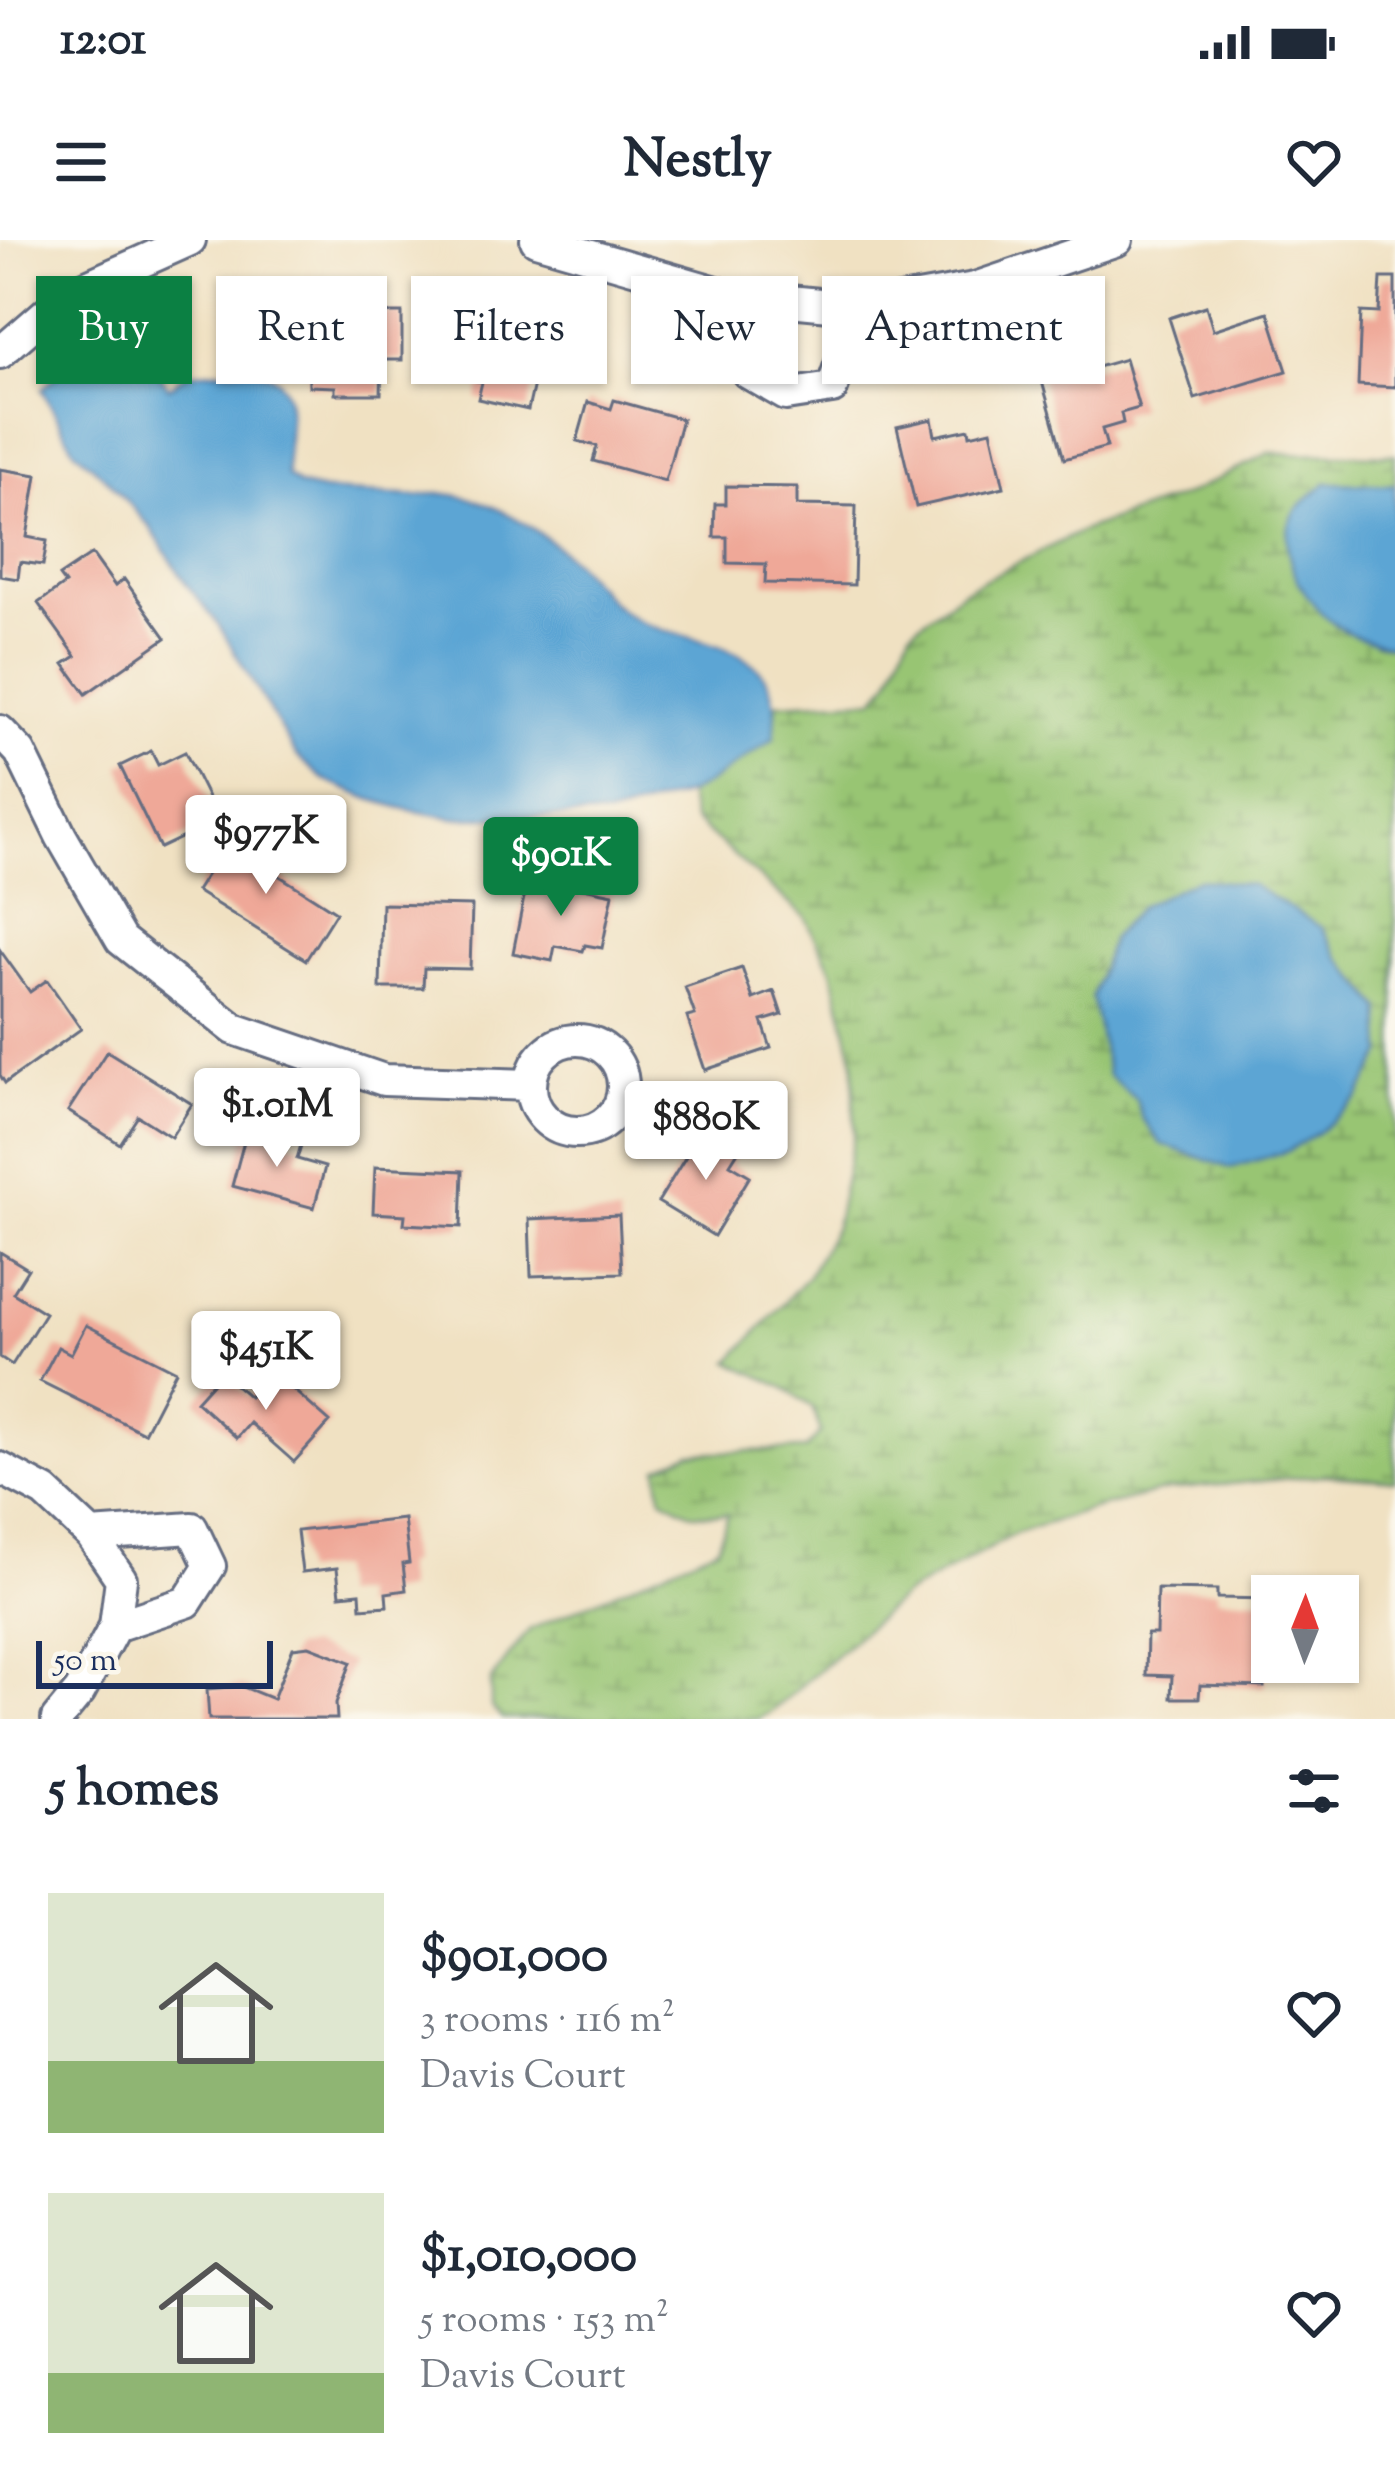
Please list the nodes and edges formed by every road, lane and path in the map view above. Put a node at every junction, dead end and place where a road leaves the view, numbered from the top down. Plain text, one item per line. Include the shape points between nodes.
1 (190, 240) edge
2 (536, 240) edge
3 (1117, 240) edge
4 (661, 276) edge
5 (1010, 276) edge
6 (0, 352) edge
7 (767, 384) edge
8 (833, 384) edge
9 (0, 730) edge
10 (530, 1085) dead end
11 (0, 1468) edge
12 (91, 1534) junction
13 (115, 1626) junction
14 (58, 1719) edge

1 - 6 street via 67,296
2 - 4 street
3 - 5 street
7 - 8 street via 786,395
9 - 10 street via 20,752 121,940 234,1029 384,1080
11 - 12 street via 45,1492
12 - 13 street via 122,1579
12 - 13 street via 192,1528 210,1566 187,1602
13 - 14 street

